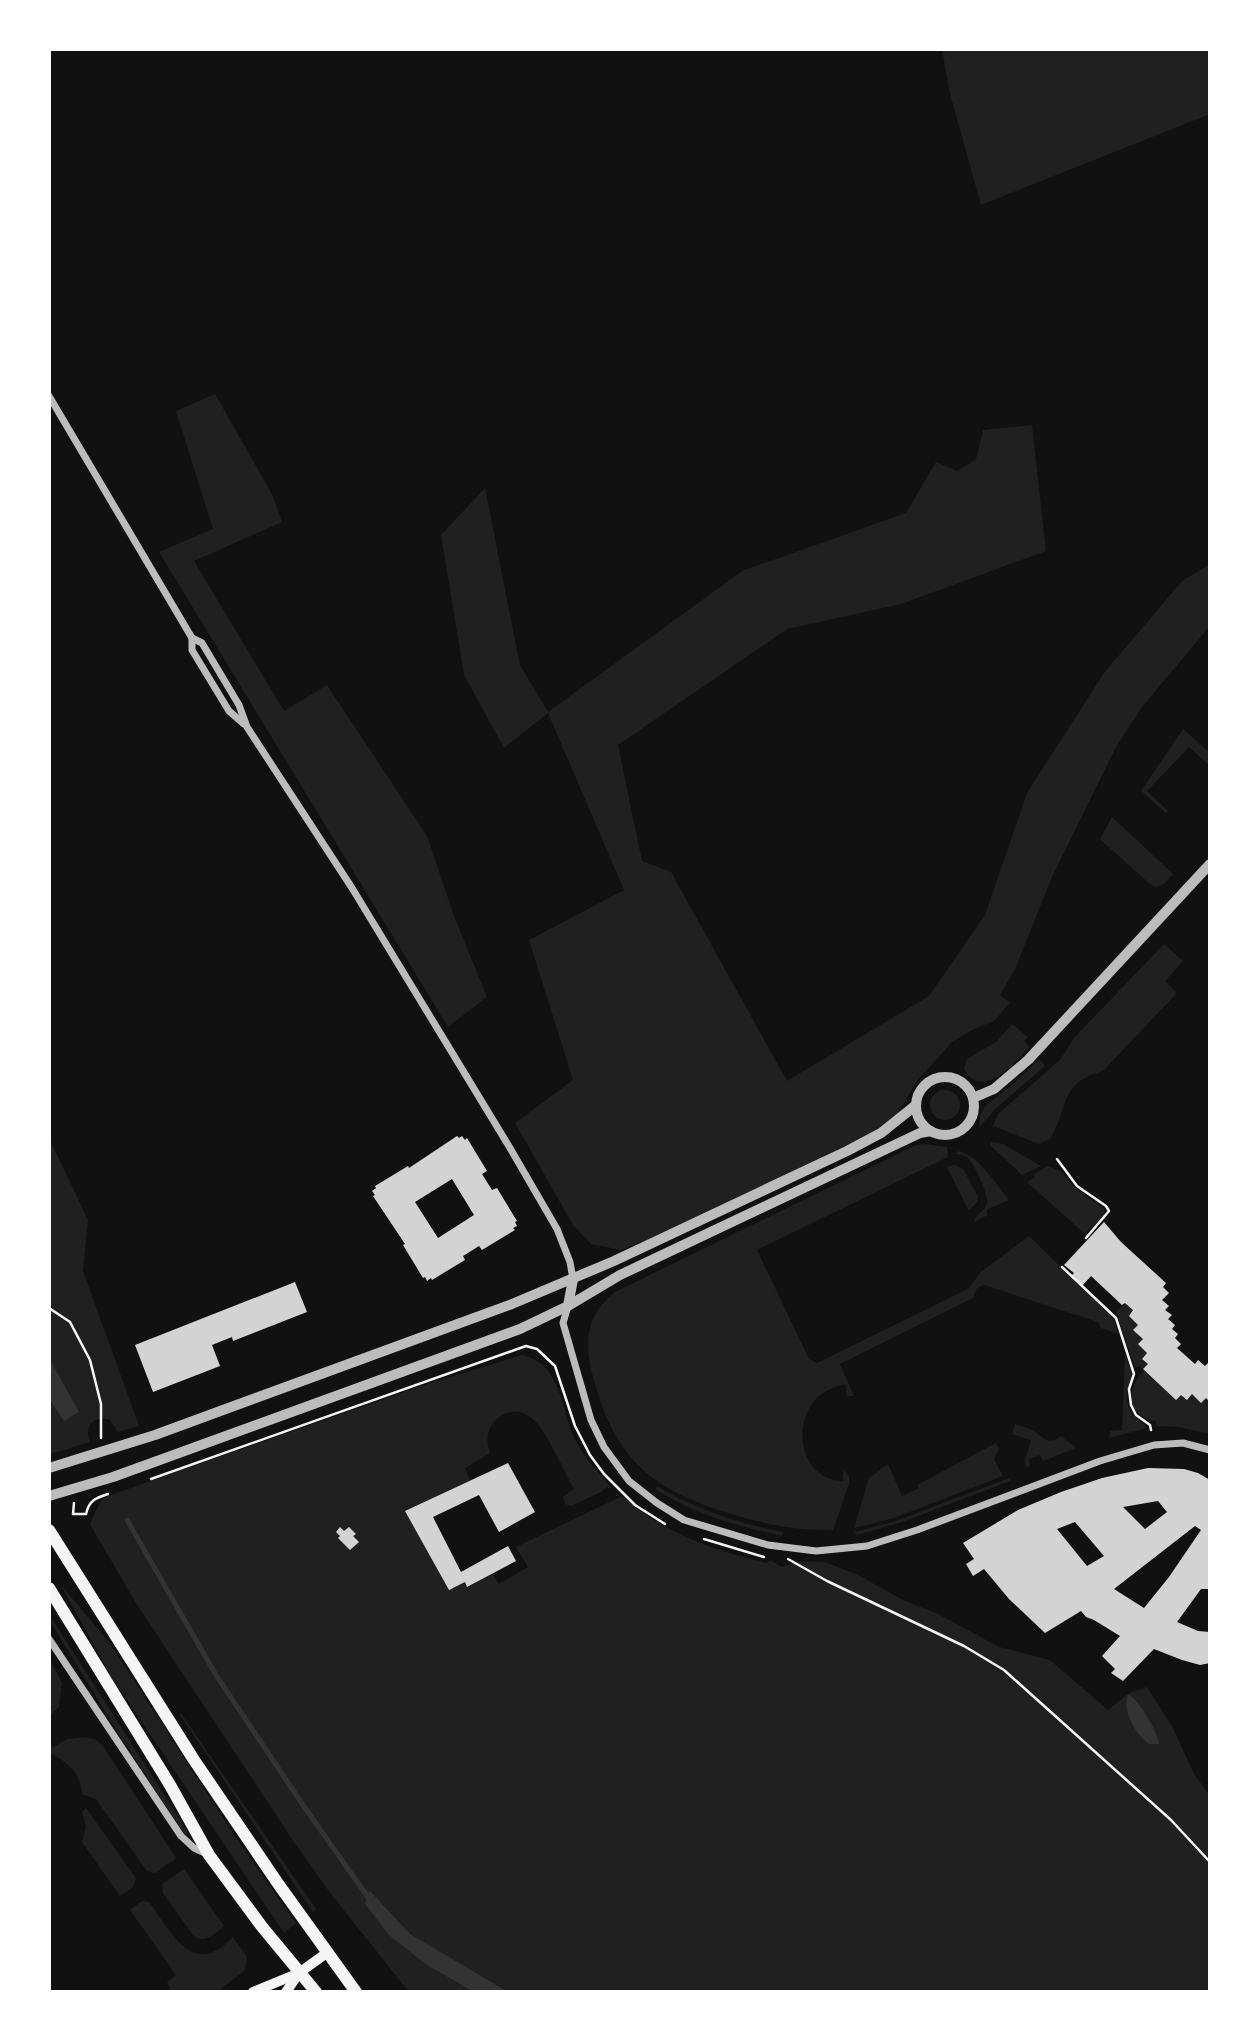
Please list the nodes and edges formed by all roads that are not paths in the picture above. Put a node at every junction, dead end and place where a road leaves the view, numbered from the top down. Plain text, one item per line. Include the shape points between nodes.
1 (49, 396) edge
2 (1210, 864) edge
3 (973, 1098) junction
4 (916, 1105) junction
5 (931, 1131) junction
6 (573, 1279) junction
7 (568, 1306) junction
8 (1210, 1450) edge
9 (49, 1468) edge
10 (49, 1496) edge
11 (49, 1530) edge
12 (49, 1588) edge
13 (49, 1639) edge
14 (209, 1855) junction
15 (328, 1952) junction
16 (299, 1973) junction
17 (253, 1992) edge
18 (286, 1992) edge
19 (316, 1992) edge
20 (356, 1992) edge

1 - 6 street via 192,638 202,643 247,727 352,888 510,1148 557,1229
2 - 3 street via 1028,1060 994,1089
3 - 4 street via 960,1080 941,1077 927,1082
3 - 5 street via 972,1116 961,1130 946,1135
4 - 5 street via 920,1120
4 - 6 street via 881,1133 847,1151
5 - 7 street via 620,1275
6 - 7 street
6 - 9 street via 155,1436
7 - 8 street via 564,1323 591,1420 629,1481 684,1520 768,1545 816,1551 867,1546 1154,1445 1183,1443
7 - 10 street via 515,1331
11 - 15 highway via 194,1760
12 - 14 highway
13 - 14 street via 181,1836
14 - 16 highway
15 - 16 main road
15 - 20 highway
16 - 17 main road
16 - 18 main road
16 - 19 highway

